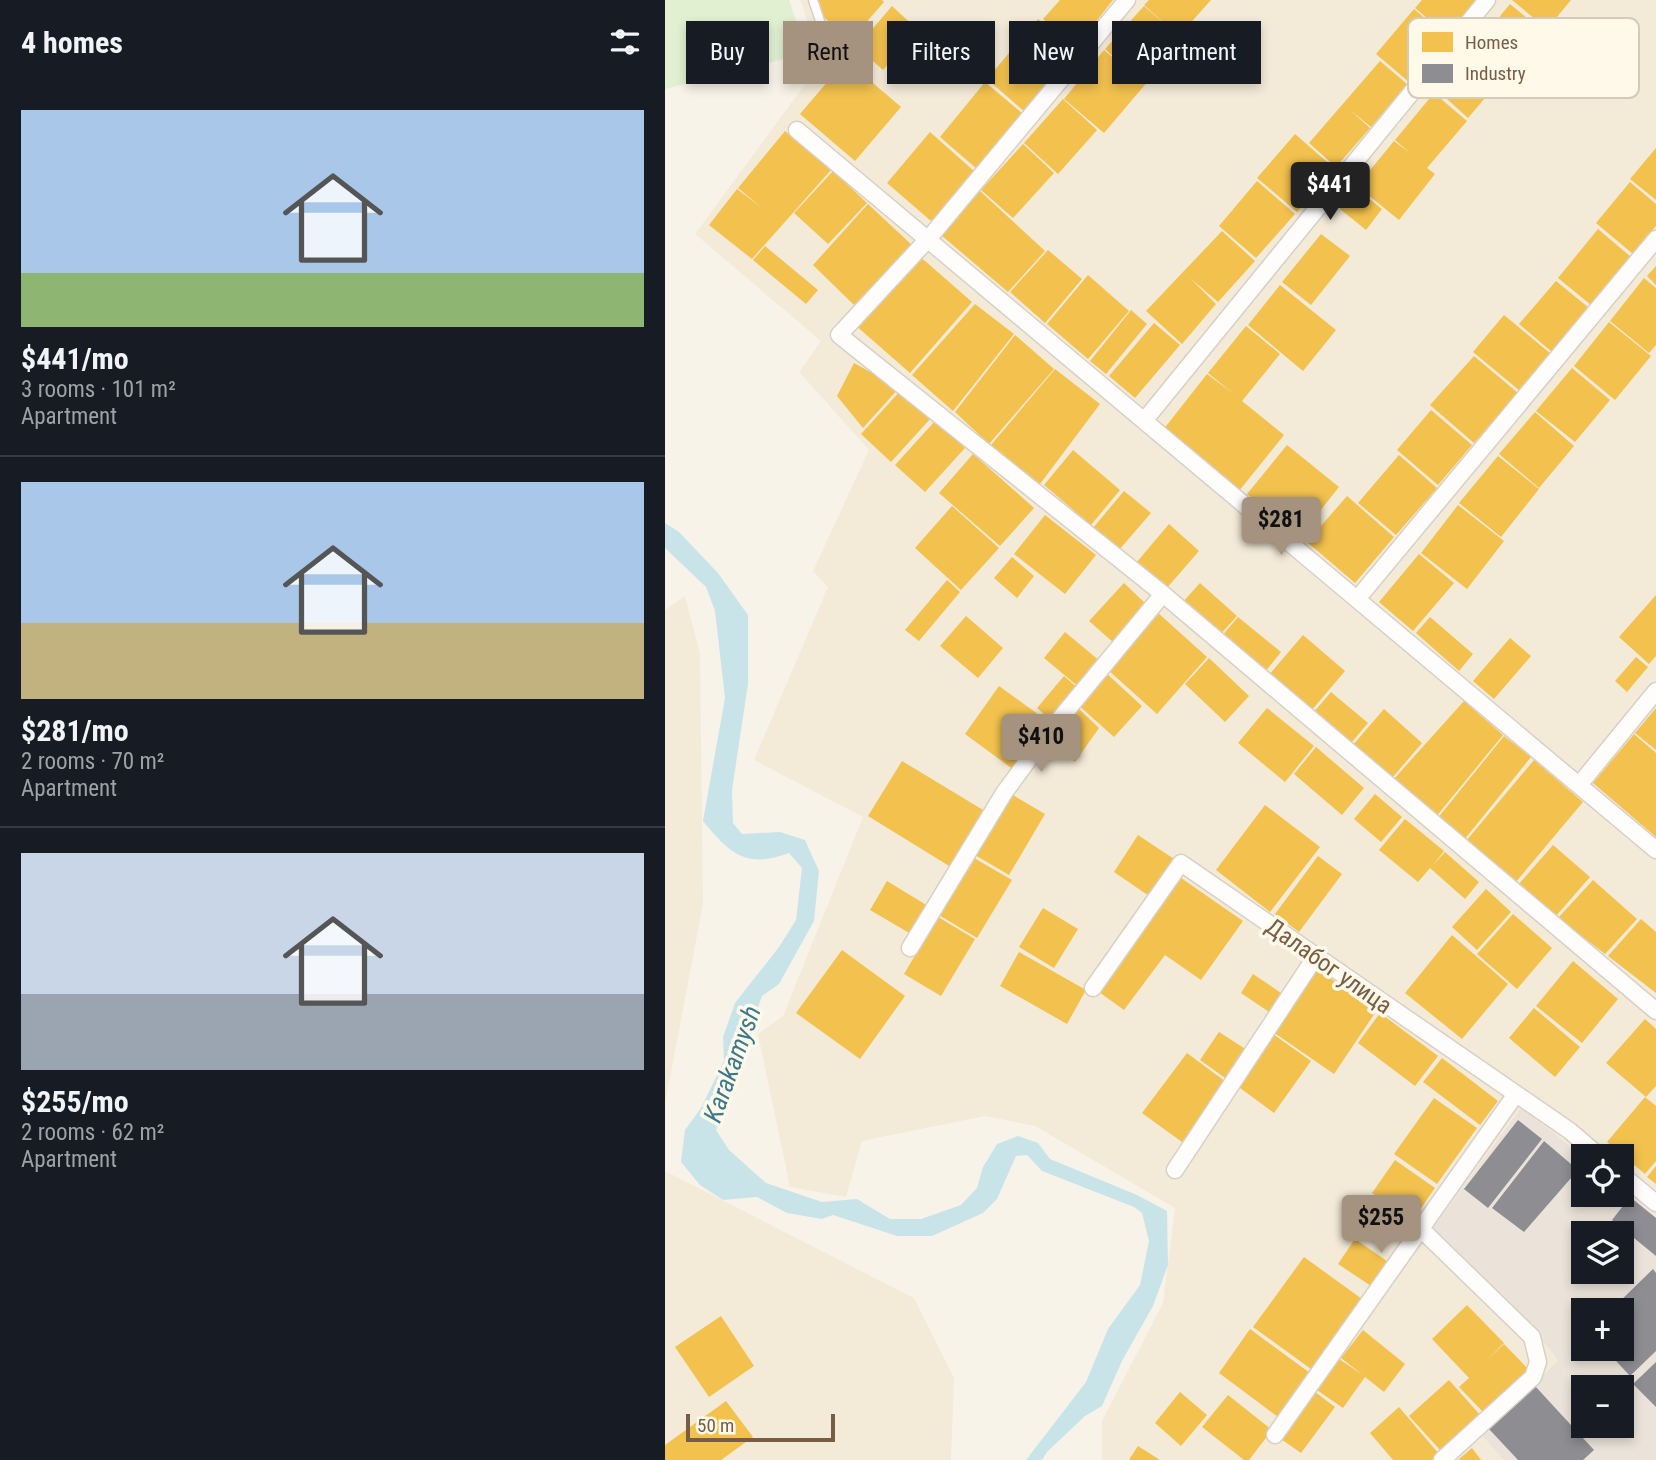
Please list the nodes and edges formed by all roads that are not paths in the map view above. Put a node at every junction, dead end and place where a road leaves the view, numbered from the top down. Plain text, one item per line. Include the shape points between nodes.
1 (813, 0) edge
2 (1127, 0) edge
3 (1487, 0) edge
4 (1472, 18) edge
5 (820, 21) edge
6 (1408, 97) edge
7 (797, 130) dead end
8 (929, 238) junction
9 (1656, 239) edge
10 (1144, 421) junction
11 (1163, 594) junction
12 (1358, 598) junction
13 (1656, 691) edge
14 (1579, 785) junction
15 (1656, 850) edge
16 (910, 948) dead end
17 (1316, 956) junction
18 (1093, 988) dead end
19 (1656, 1011) edge
20 (1516, 1094) junction
21 (1583, 1144) edge
22 (1175, 1170) dead end
23 (1634, 1185) edge
24 (1656, 1203) edge
25 (1422, 1230) junction
26 (1275, 1435) dead end
27 (1442, 1460) edge

1 - 5 lane
2 - 8 street
3 - 4 street
6 - 10 street
7 - 8 street
8 - 10 street
8 - 11 street via 839,335
9 - 12 street
10 - 12 street
11 - 16 street via 1004,793
11 - 19 street
12 - 14 street
13 - 14 street
14 - 15 street
17 - 18 street, Далабог улица via 1181,863
17 - 20 street, Далабог улица
17 - 22 street
20 - 21 street, Далабог улица
20 - 25 street
23 - 24 street
25 - 26 street
25 - 27 street via 1532,1337 1538,1362 1533,1377

